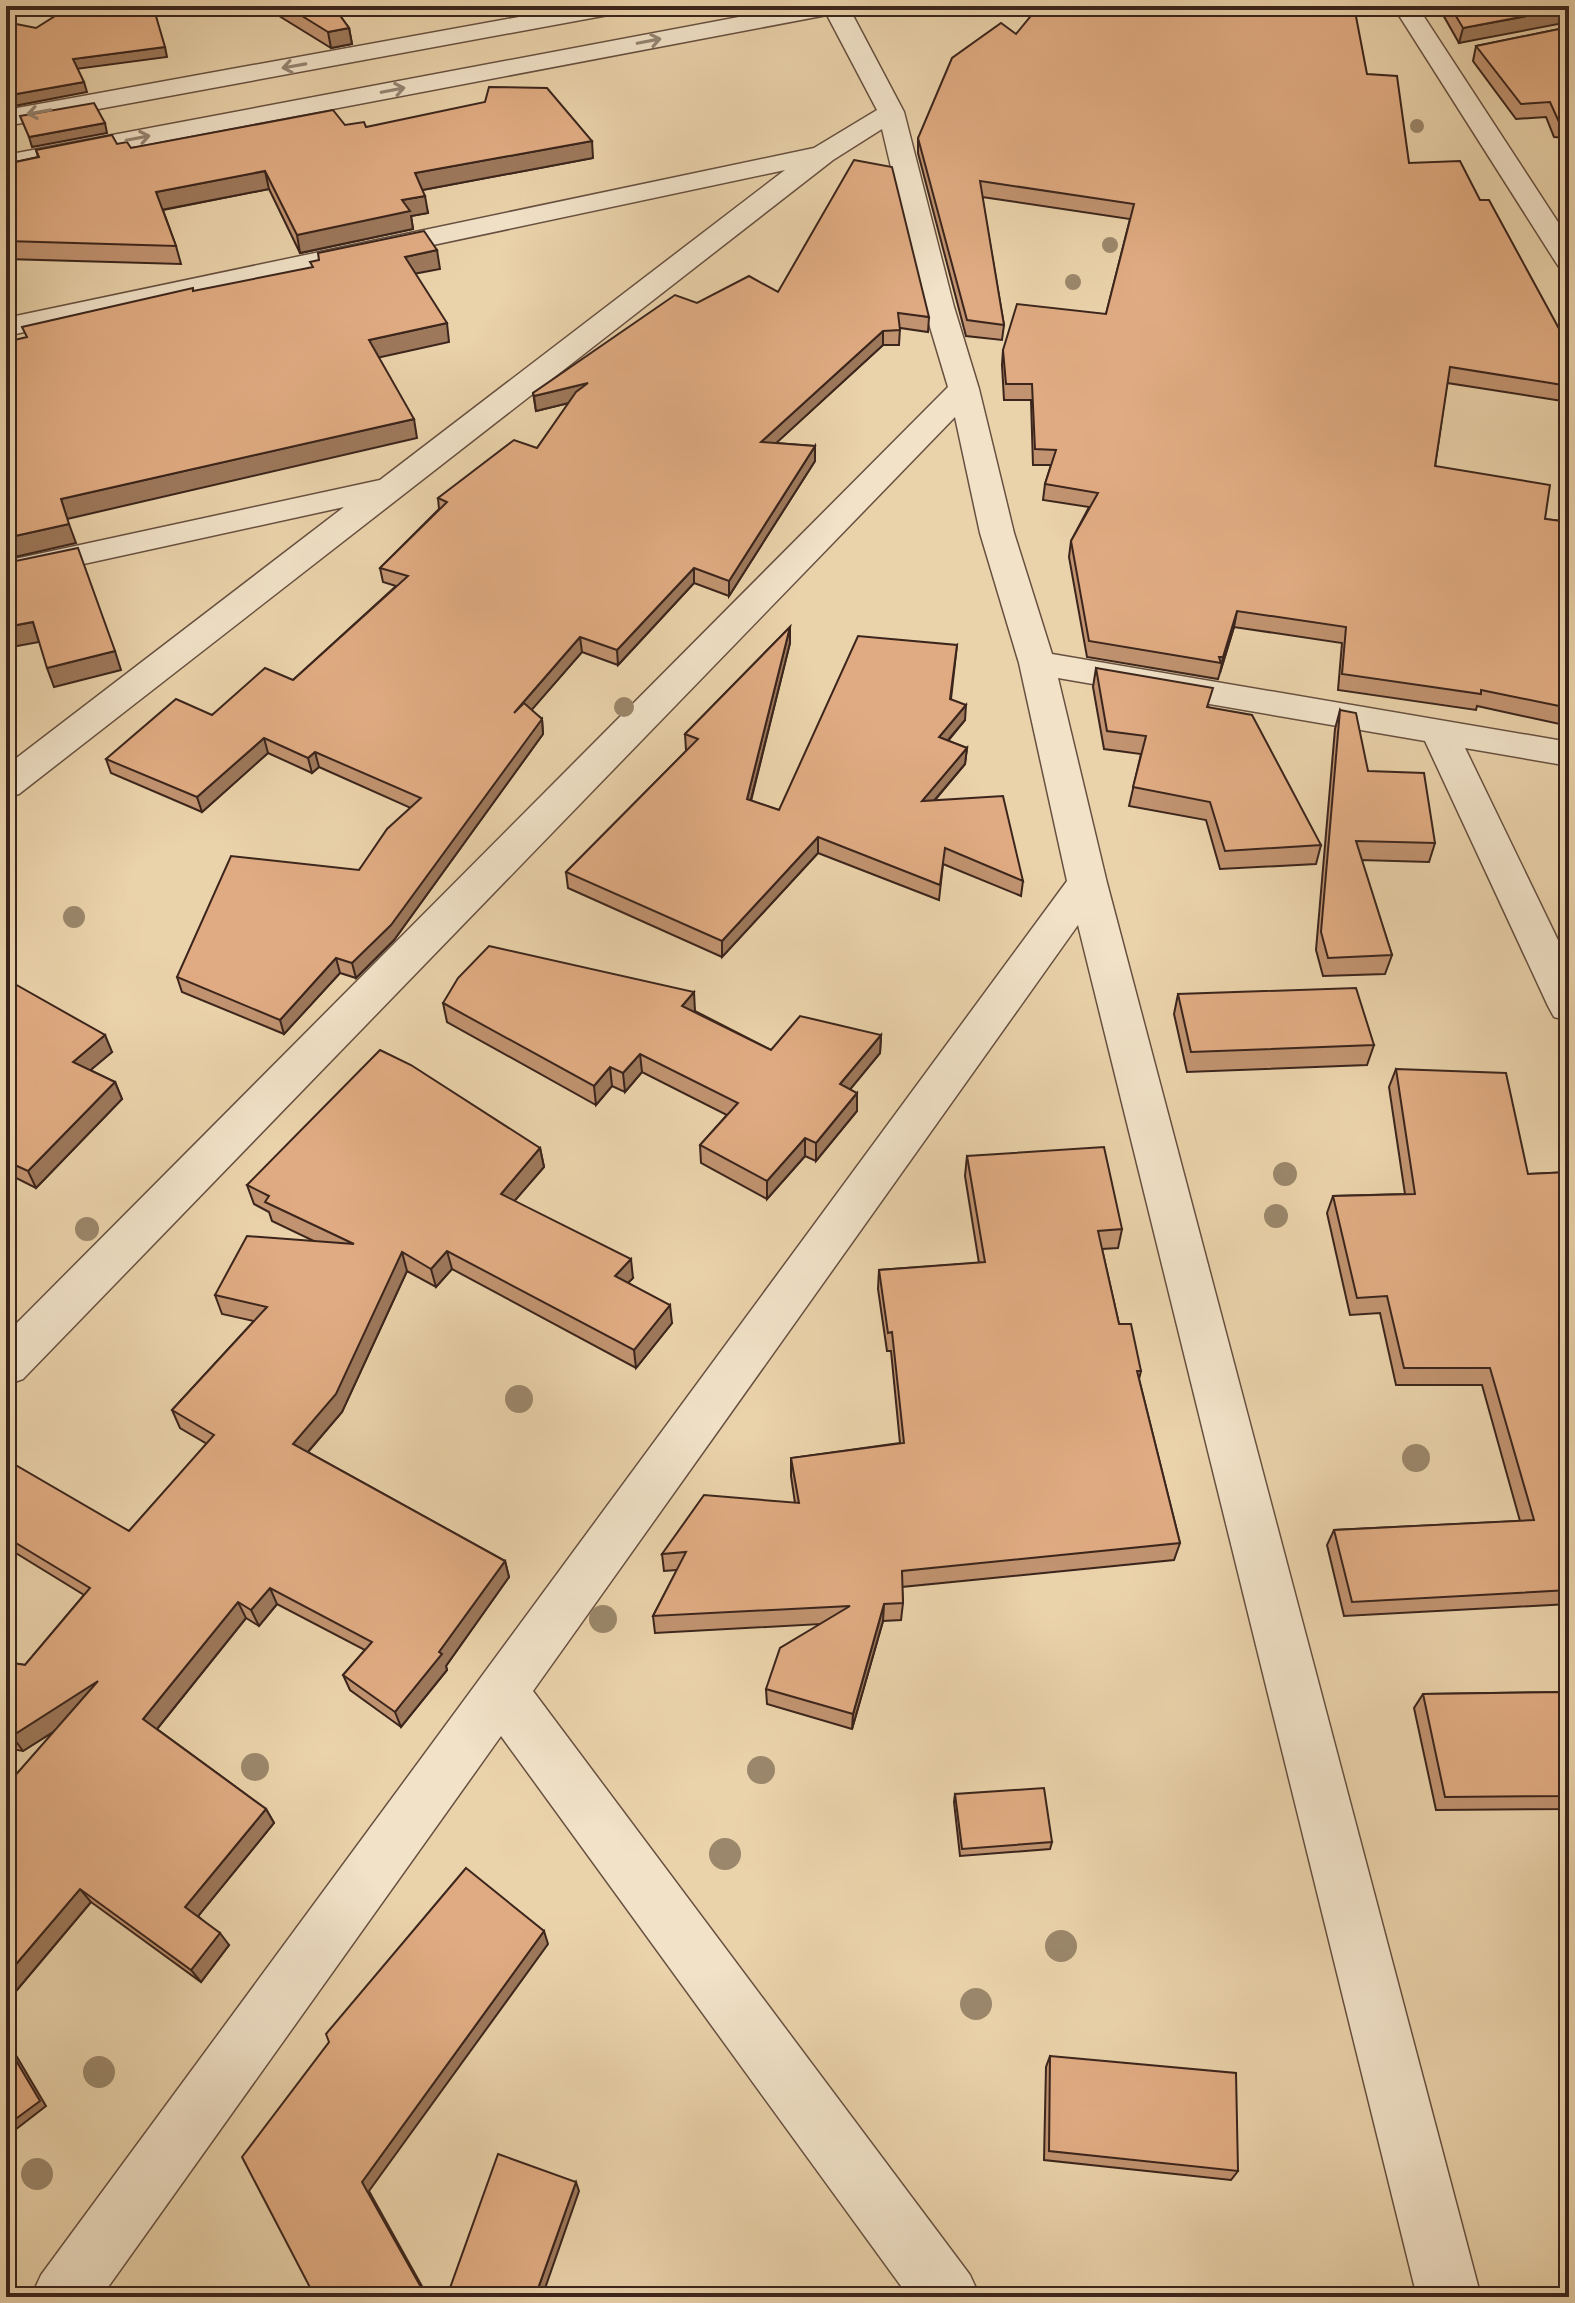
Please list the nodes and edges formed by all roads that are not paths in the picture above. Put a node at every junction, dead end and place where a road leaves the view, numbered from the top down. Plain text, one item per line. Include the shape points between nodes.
1 (527, 6) edge
2 (619, 6) edge
3 (835, 6) edge
4 (1405, 6) edge
5 (550, 19) junction
6 (1468, 52) edge
7 (1439, 58) junction
8 (891, 112) junction
9 (6, 118) edge
10 (823, 154) junction
11 (6, 163) edge
12 (1569, 261) edge
13 (6, 327) edge
14 (964, 389) junction
15 (398, 485) junction
16 (6, 571) edge
17 (1037, 663) junction
18 (1439, 732) junction
19 (1569, 754) edge
20 (6, 785) edge
21 (1087, 883) junction
22 (1569, 1006) edge
23 (6, 1365) edge
24 (501, 1692) junction
25 (63, 2297) edge
26 (948, 2297) edge
27 (1449, 2297) edge

1 - 5 street
2 - 5 street
3 - 8 street
11 -> 3 street
4 - 7 street
5 -> 9 street
6 - 7 street
7 - 12 street
8 - 10 street
8 - 14 street
10 - 13 street
10 - 15 street
14 - 17 street via 997,533
14 - 23 street
15 - 16 street
15 - 20 street
17 - 18 street
17 - 21 street
18 - 19 street
18 - 22 street
21 - 24 street
21 - 27 street
24 - 25 street
24 - 26 street

